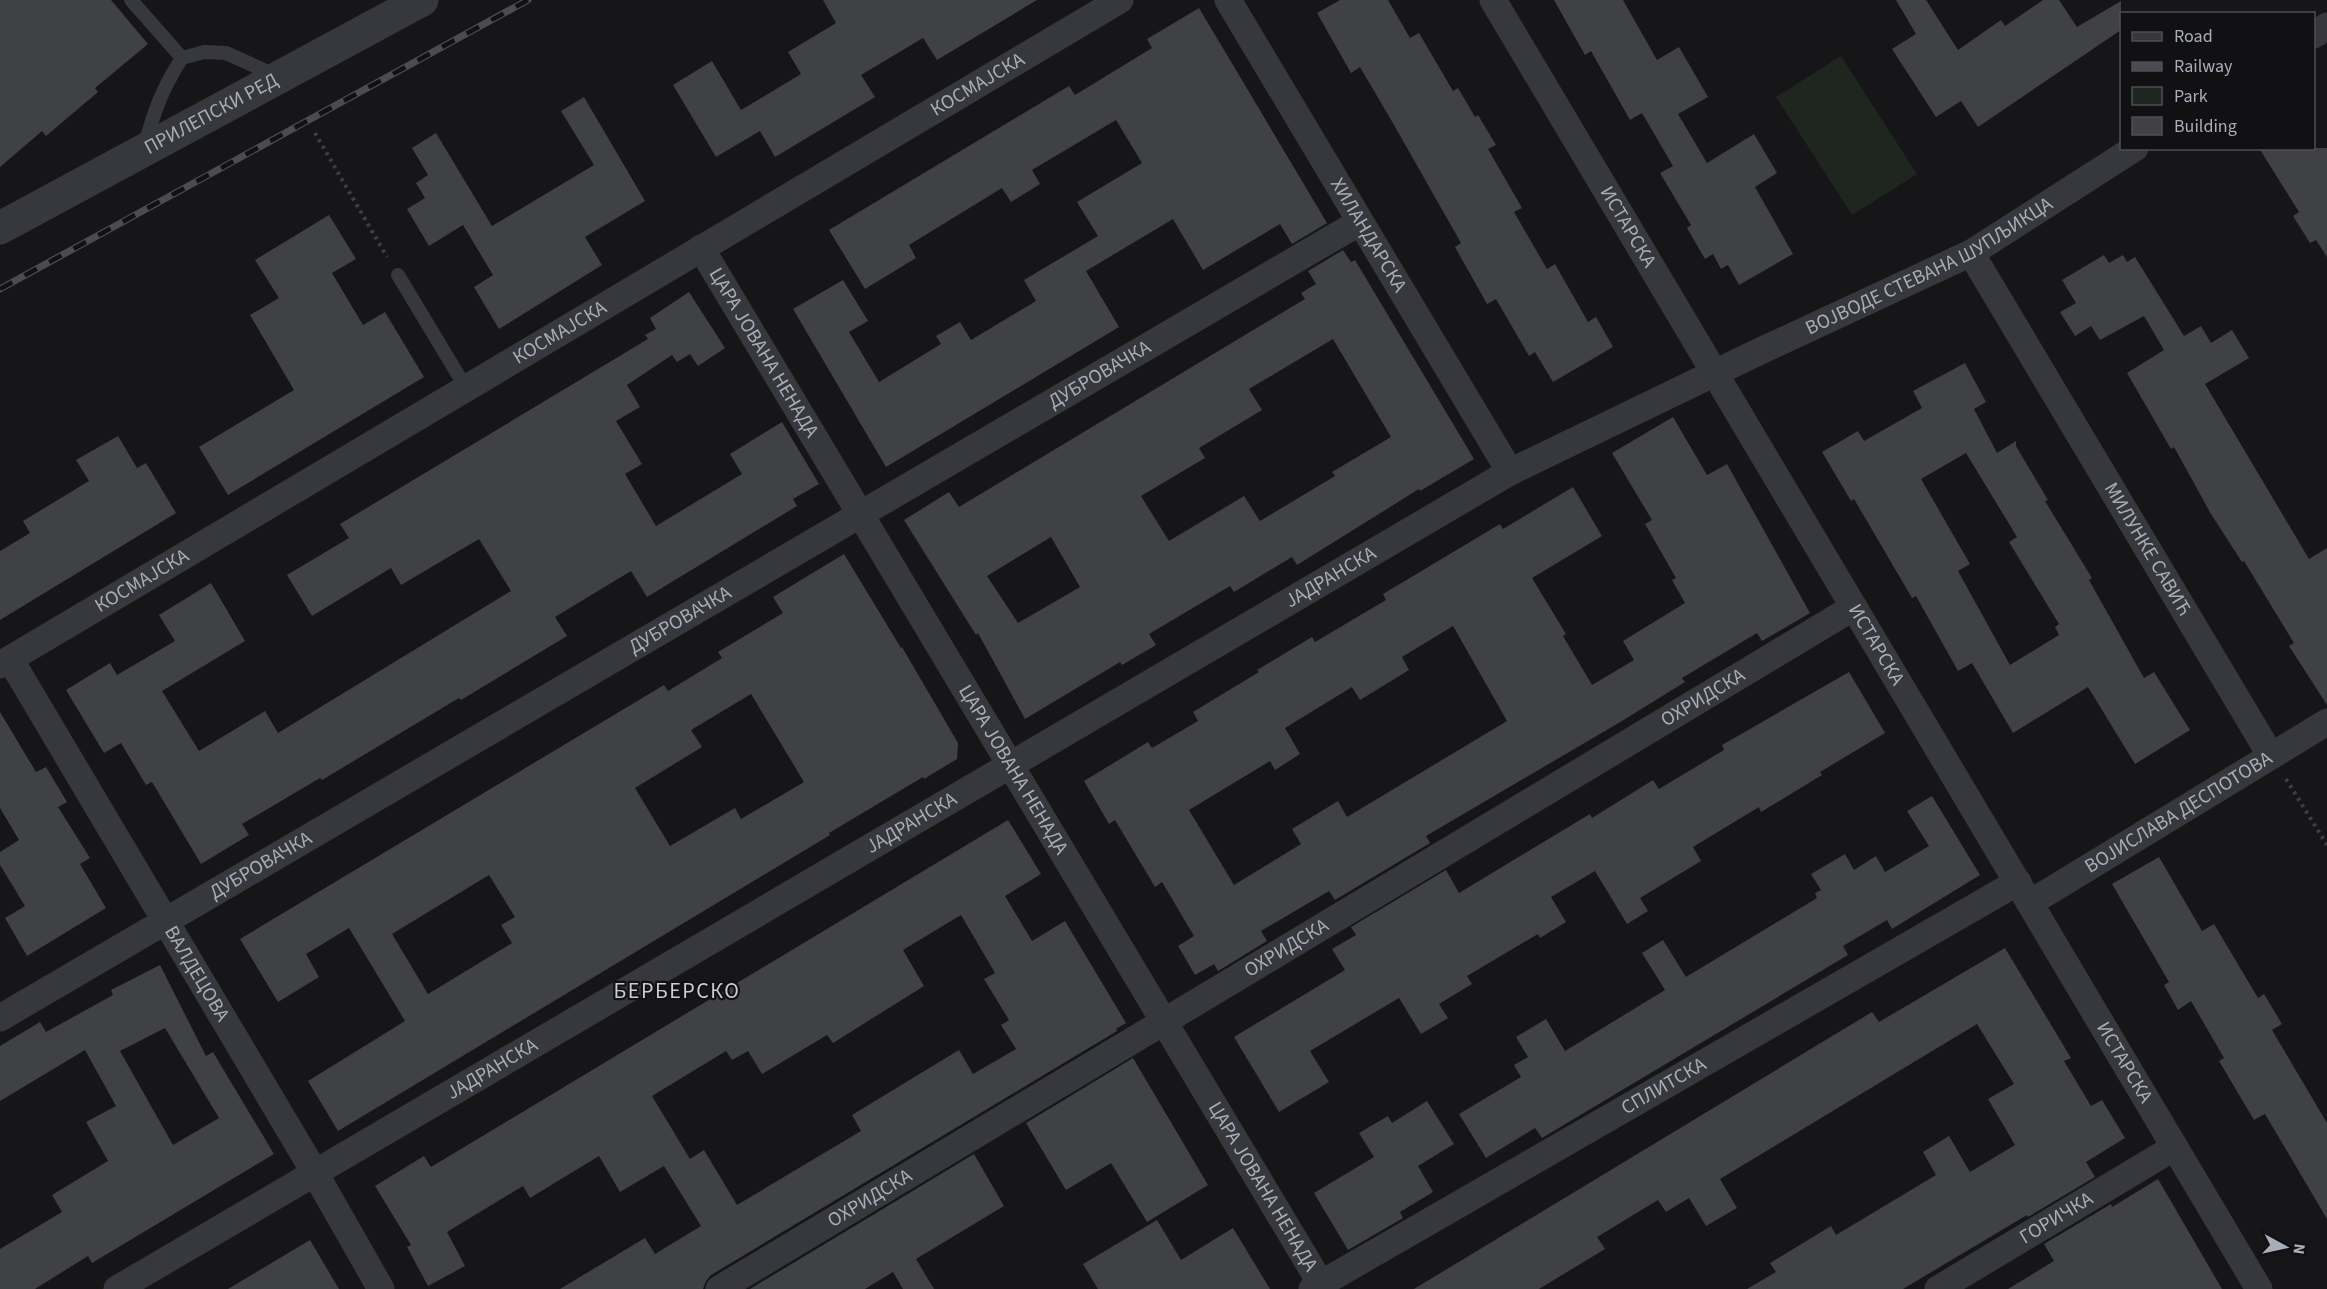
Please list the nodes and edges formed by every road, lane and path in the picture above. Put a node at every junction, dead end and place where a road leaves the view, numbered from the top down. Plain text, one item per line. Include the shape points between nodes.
1 (131, 0) edge
2 (422, 0) edge
3 (1120, 0) edge
4 (1228, 0) edge
5 (1493, 0) edge
6 (182, 58) junction
7 (278, 77) junction
8 (315, 133) dead end
9 (144, 150) junction
10 (2132, 150) edge
11 (1360, 222) junction
12 (0, 228) edge
13 (701, 248) junction
14 (1971, 253) junction
15 (398, 275) joint
16 (1715, 372) junction
17 (466, 388) junction
18 (1510, 472) junction
19 (861, 514) junction
20 (1854, 607) junction
21 (5, 662) edge
22 (2327, 722) edge
23 (2271, 756) junction
24 (1011, 764) junction
25 (2327, 845) edge
26 (2024, 893) junction
27 (165, 921) junction
28 (0, 1018) edge
29 (1164, 1022) junction
30 (2175, 1147) junction
31 (315, 1173) junction
32 (1319, 1287) edge
33 (117, 1289) edge
34 (381, 1289) edge
35 (719, 1289) edge
36 (1938, 1289) edge
37 (2259, 1289) edge

1 - 6 lane
2 - 7 street, ПРИЛЕПСКИ РЕД
3 - 13 street, КОСМАЈСКА
4 - 11 street, ХИЛАНДАРСКА
5 - 16 street, ИСТАРСКА
6 - 7 lane via 204,52 225,53
6 - 9 lane via 165,83
7 - 9 street, ПРИЛЕПСКИ РЕД
8 - 15 path
9 - 12 street, ПРИЛЕПСКИ РЕД
10 - 14 street, ВОЈВОДЕ СТЕВАНА ШУПЉИКЦА
11 - 18 street, ХИЛАНДАРСКА
11 - 19 street, ДУБРОВАЧКА
13 - 17 street, КОСМАЈСКА
13 - 19 street, ЦАРА ЈОВАНА НЕНАДА
14 - 16 street, ВОЈВОДЕ СТЕВАНА ШУПЉИКЦА
14 - 23 street, МИЛУНКЕ САВИЋ
15 - 17 lane
16 - 18 street, ЈАДРАНСКА
16 - 20 street, ИСТАРСКА
17 - 21 street, КОСМАЈСКА
18 - 24 street, ЈАДРАНСКА
19 - 24 street, ЦАРА ЈОВАНА НЕНАДА
19 - 27 street, ДУБРОВАЧКА
20 - 26 street, ИСТАРСКА
20 - 29 street, ОХРИДСКА
21 - 27 street, ВАЛДЕЦОВА
22 - 23 street, ВОЈИСЛАВА ДЕСПОТОВА
23 - 25 path
23 - 26 street, ВОЈИСЛАВА ДЕСПОТОВА
24 - 29 street, ЦАРА ЈОВАНА НЕНАДА
24 - 31 street, ЈАДРАНСКА
26 - 30 street, ИСТАРСКА
26 - 32 street, СПЛИТСКА
27 - 28 street, ДУБРОВАЧКА
27 - 31 street, ВАЛДЕЦОВА
29 - 32 street, ЦАРА ЈОВАНА НЕНАДА
29 - 35 street, ОХРИДСКА
30 - 36 street, ГОРИЧКА
30 - 37 street, ИСТАРСКА
31 - 33 street, ЈАДРАНСКА
31 - 34 street, ВАЛДЕЦОВА

